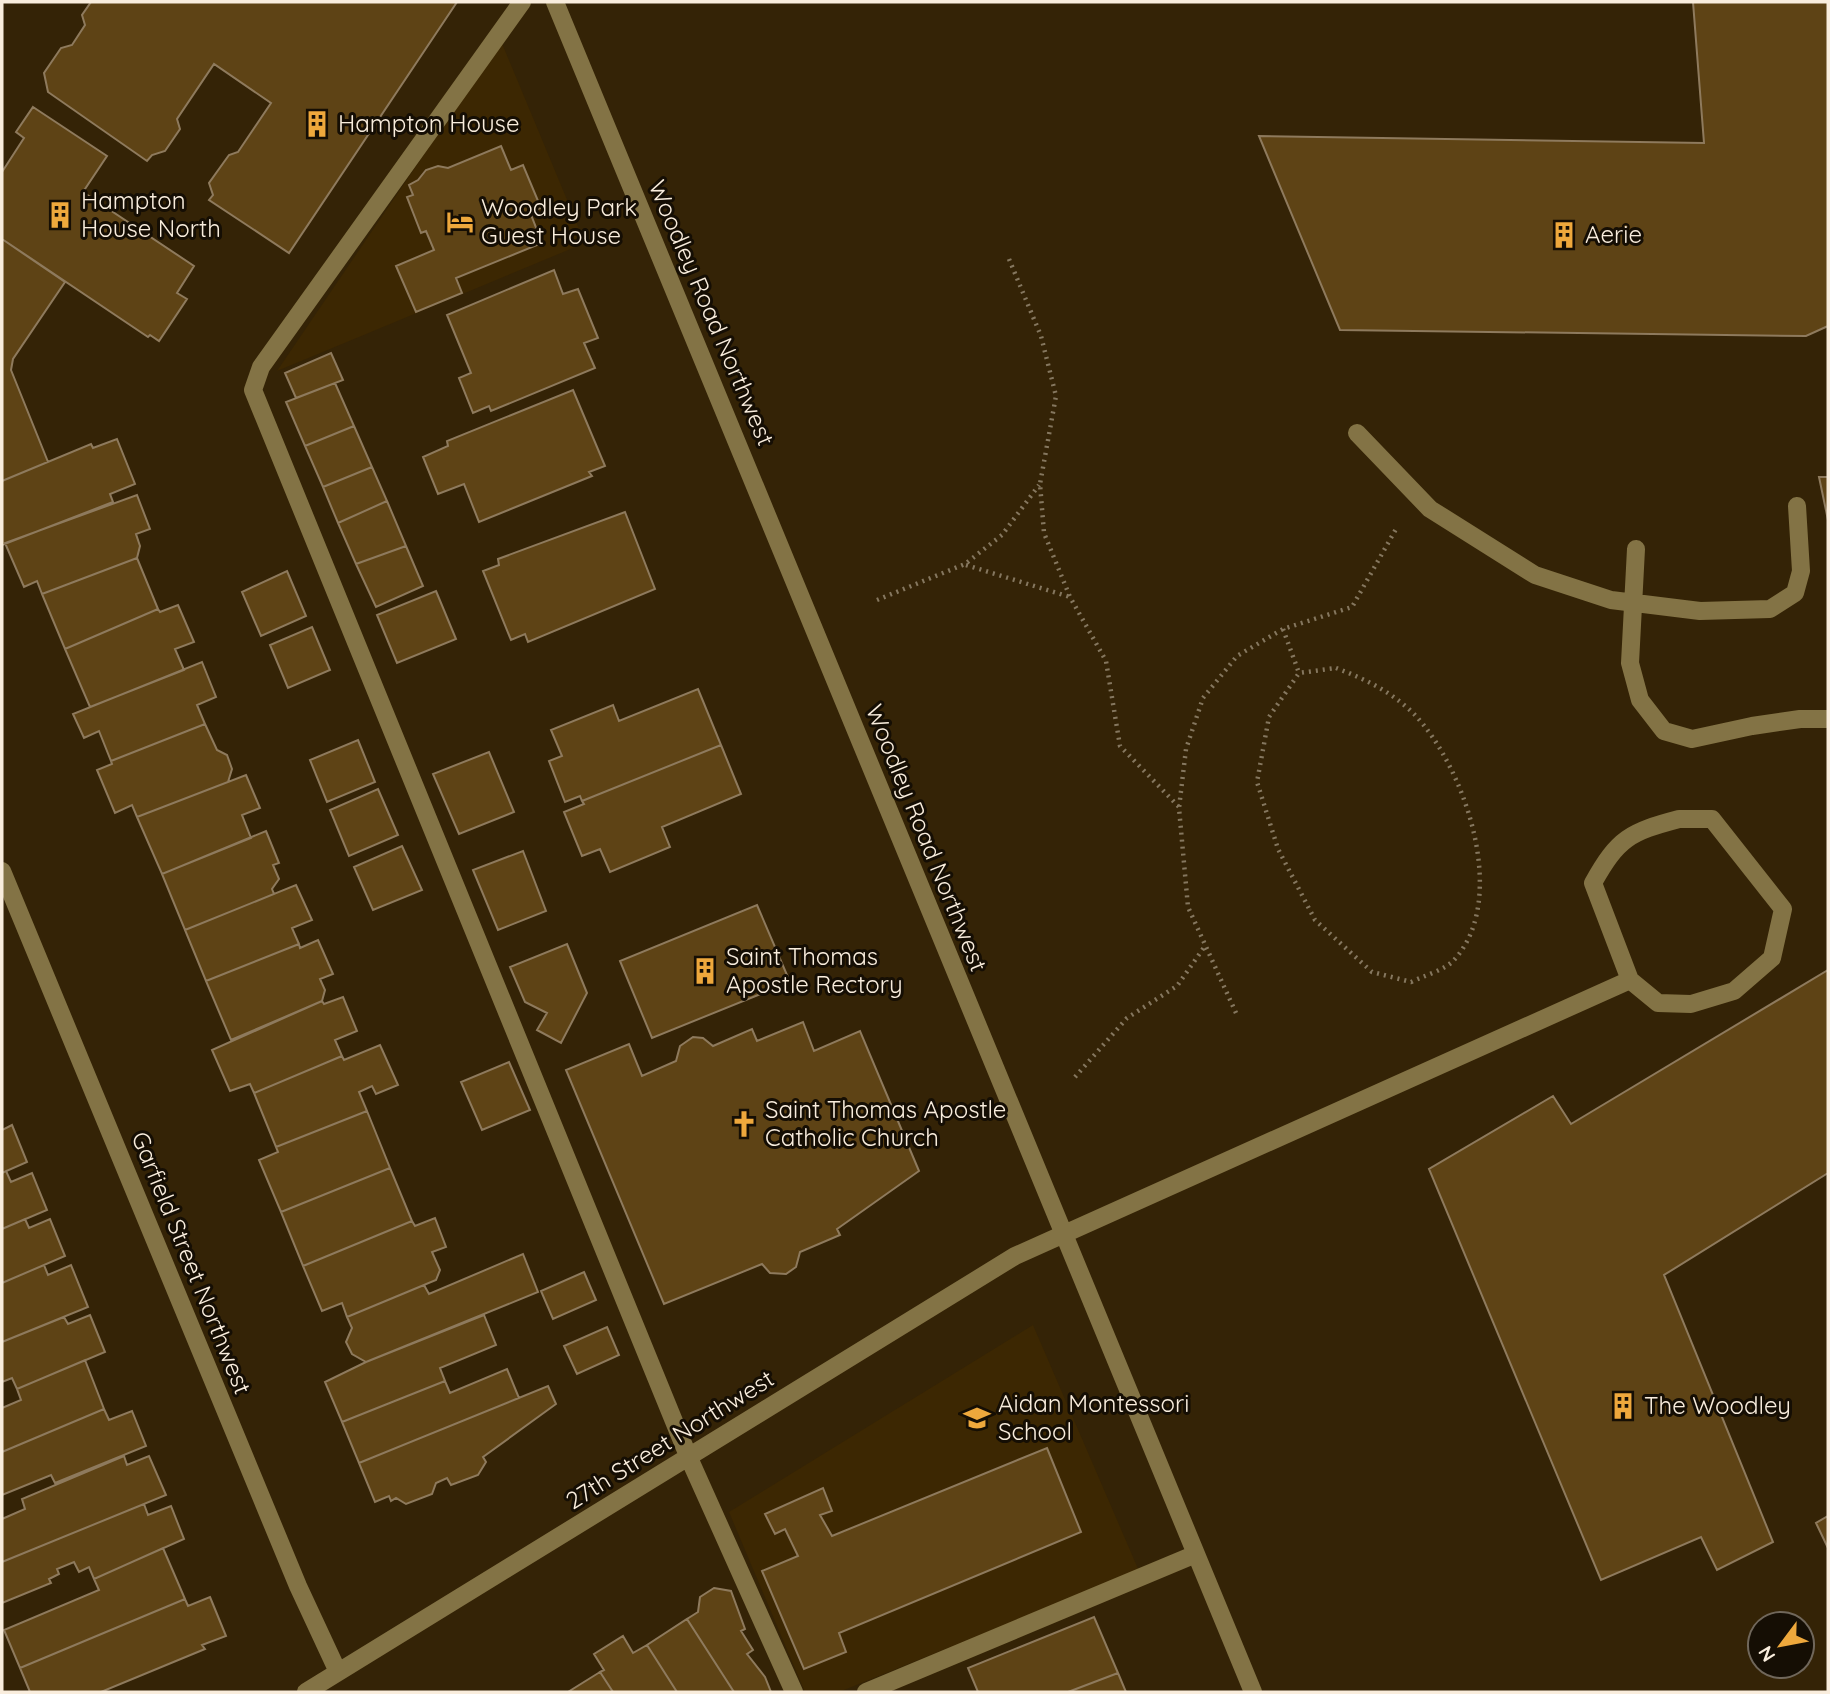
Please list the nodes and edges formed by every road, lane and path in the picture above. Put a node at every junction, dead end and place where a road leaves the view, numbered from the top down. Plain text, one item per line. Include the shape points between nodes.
1 (522, 2) edge
2 (555, 2) edge
3 (1009, 259) dead end
4 (1357, 433) dead end
5 (1040, 484) junction
6 (1416, 495) junction
7 (1797, 506) dead end
8 (1636, 549) dead end
9 (965, 564) junction
10 (1070, 597) junction
11 (877, 600) dead end
12 (1636, 603) junction
13 (1283, 629) junction
14 (1299, 673) junction
15 (1828, 719) edge
16 (1179, 808) junction
17 (2, 871) edge
18 (1206, 946) junction
19 (1630, 980) junction
20 (1236, 1013) dead end
21 (1075, 1077) dead end
22 (1063, 1235) junction
23 (689, 1458) junction
24 (1196, 1554) junction
25 (338, 1672) junction
26 (306, 1692) edge
27 (794, 1692) edge
28 (866, 1692) edge
29 (1253, 1692) edge

1 - 23 street via 261,368 253,390
2 - 22 street, Woodley Road Northwest
3 - 5 path via 1041,336 1056,396
4 - 6 street
5 - 9 path via 1002,535
5 - 10 path via 1044,533
6 - 12 street via 1457,528 1535,575 1611,600
6 - 13 path via 1352,607
7 - 12 street via 1801,572 1795,593 1770,610 1700,611
8 - 12 street
9 - 10 path
9 - 11 path
10 - 16 path via 1105,662 1120,746
12 - 15 street via 1630,663 1640,700 1664,731 1692,739 1752,726
13 - 14 path
13 - 16 path via 1237,656 1203,698 1185,749
14 - 14 path via 1269,718 1257,782 1278,849 1315,920 1373,972 1411,982 1453,961 1474,924 1481,862 1468,806 1443,751 1403,705 1372,681 1336,668
16 - 18 path via 1188,907
17 - 25 street, Garfield Street Northwest via 292,1573
18 - 20 path
18 - 21 path via 1177,986 1127,1018
19 - 19 street via 1658,1003 1691,1004 1734,991 1772,958 1783,909 1712,819 1679,818 1639,830 1610,852 1593,883
19 - 22 street, 27th Street Northwest
22 - 23 street, 27th Street Northwest via 1015,1256
22 - 24 street, Woodley Road Northwest
23 - 25 street, 27th Street Northwest
23 - 27 street
24 - 28 street
24 - 29 street, Woodley Road Northwest
25 - 26 street, 27th Street Northwest

